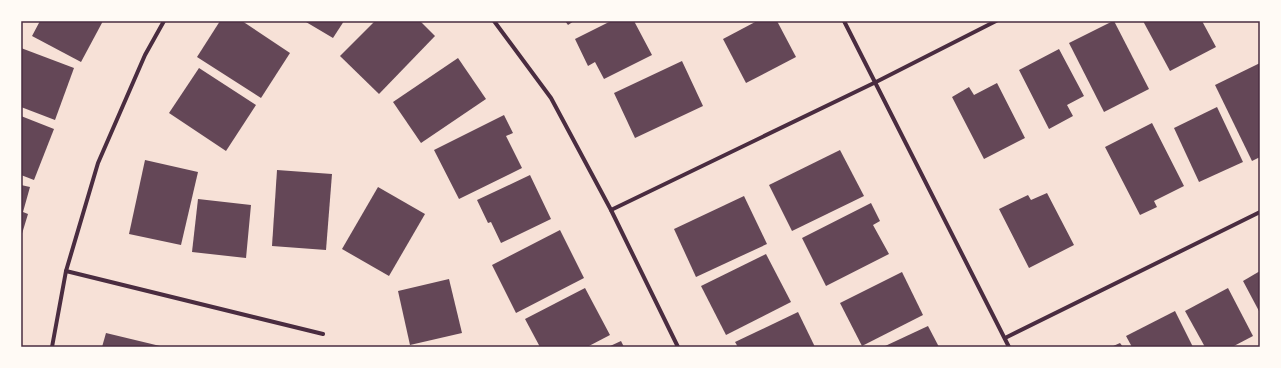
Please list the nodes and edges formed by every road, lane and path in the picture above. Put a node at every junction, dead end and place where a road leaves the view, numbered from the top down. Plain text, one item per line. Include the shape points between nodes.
1 (164, 21) edge
2 (494, 21) edge
3 (844, 21) edge
4 (996, 21) edge
5 (876, 82) junction
6 (611, 210) junction
7 (1260, 212) edge
8 (66, 272) junction
9 (324, 334) dead end
10 (1005, 338) junction
11 (52, 347) edge
12 (678, 347) edge
13 (1009, 347) edge

1 - 8 street via 144,55 98,163
2 - 6 street via 551,98
3 - 5 street
4 - 5 street
5 - 6 street
5 - 10 street
6 - 12 street
7 - 10 street
8 - 9 street
8 - 11 street
10 - 13 street

